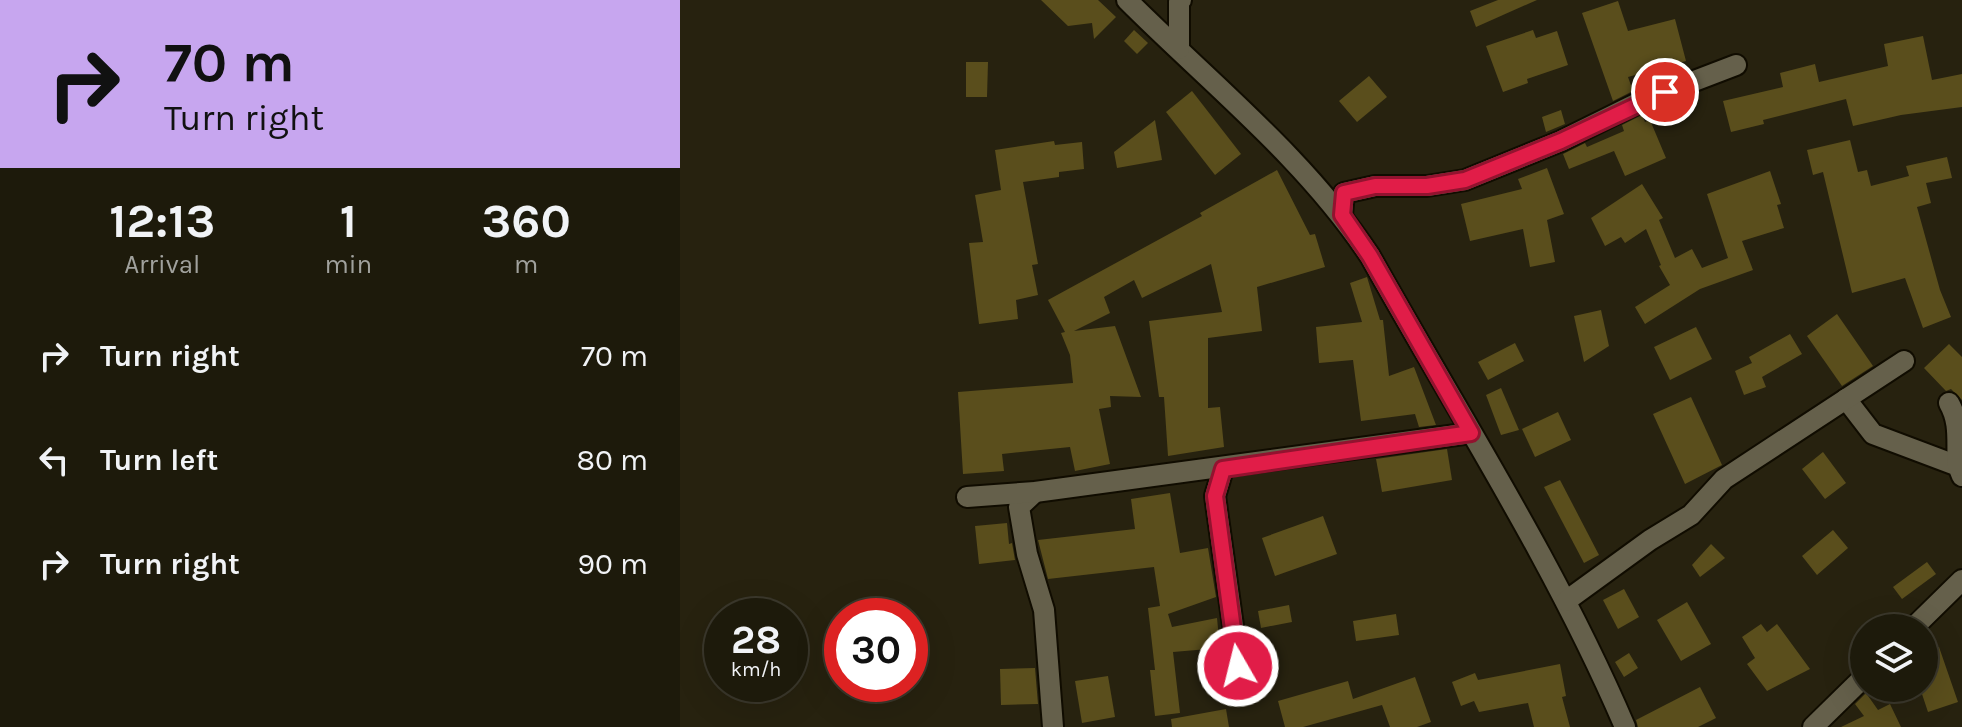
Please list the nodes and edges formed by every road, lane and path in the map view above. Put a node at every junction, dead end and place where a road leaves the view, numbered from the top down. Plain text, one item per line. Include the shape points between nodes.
1 (1127, 0) edge
2 (1181, 0) edge
3 (1179, 49) junction
4 (1736, 65) dead end
5 (1342, 215) junction
6 (1904, 361) dead end
7 (1846, 399) junction
8 (1949, 403) dead end
9 (1471, 433) junction
10 (1223, 469) junction
11 (1960, 471) edge
12 (1035, 492) junction
13 (967, 497) dead end
14 (1962, 580) edge
15 (1566, 601) junction
16 (1927, 614) edge
17 (1242, 691) dead end
18 (1850, 691) edge
19 (1053, 727) edge
20 (1625, 727) edge
21 (1813, 727) edge

1 - 3 street
2 - 3 street
3 - 5 street via 1252,117
4 - 5 street via 1465,180 1344,193
5 - 9 street
6 - 7 street
7 - 11 street via 1873,434
7 - 15 street via 1724,479 1691,515
8 - 11 street via 1959,428
9 - 10 street
9 - 15 street
10 - 12 street
10 - 17 street via 1215,496
12 - 13 street
12 - 19 street via 1019,507 1044,610
14 - 16 street
15 - 20 street
18 - 21 street

